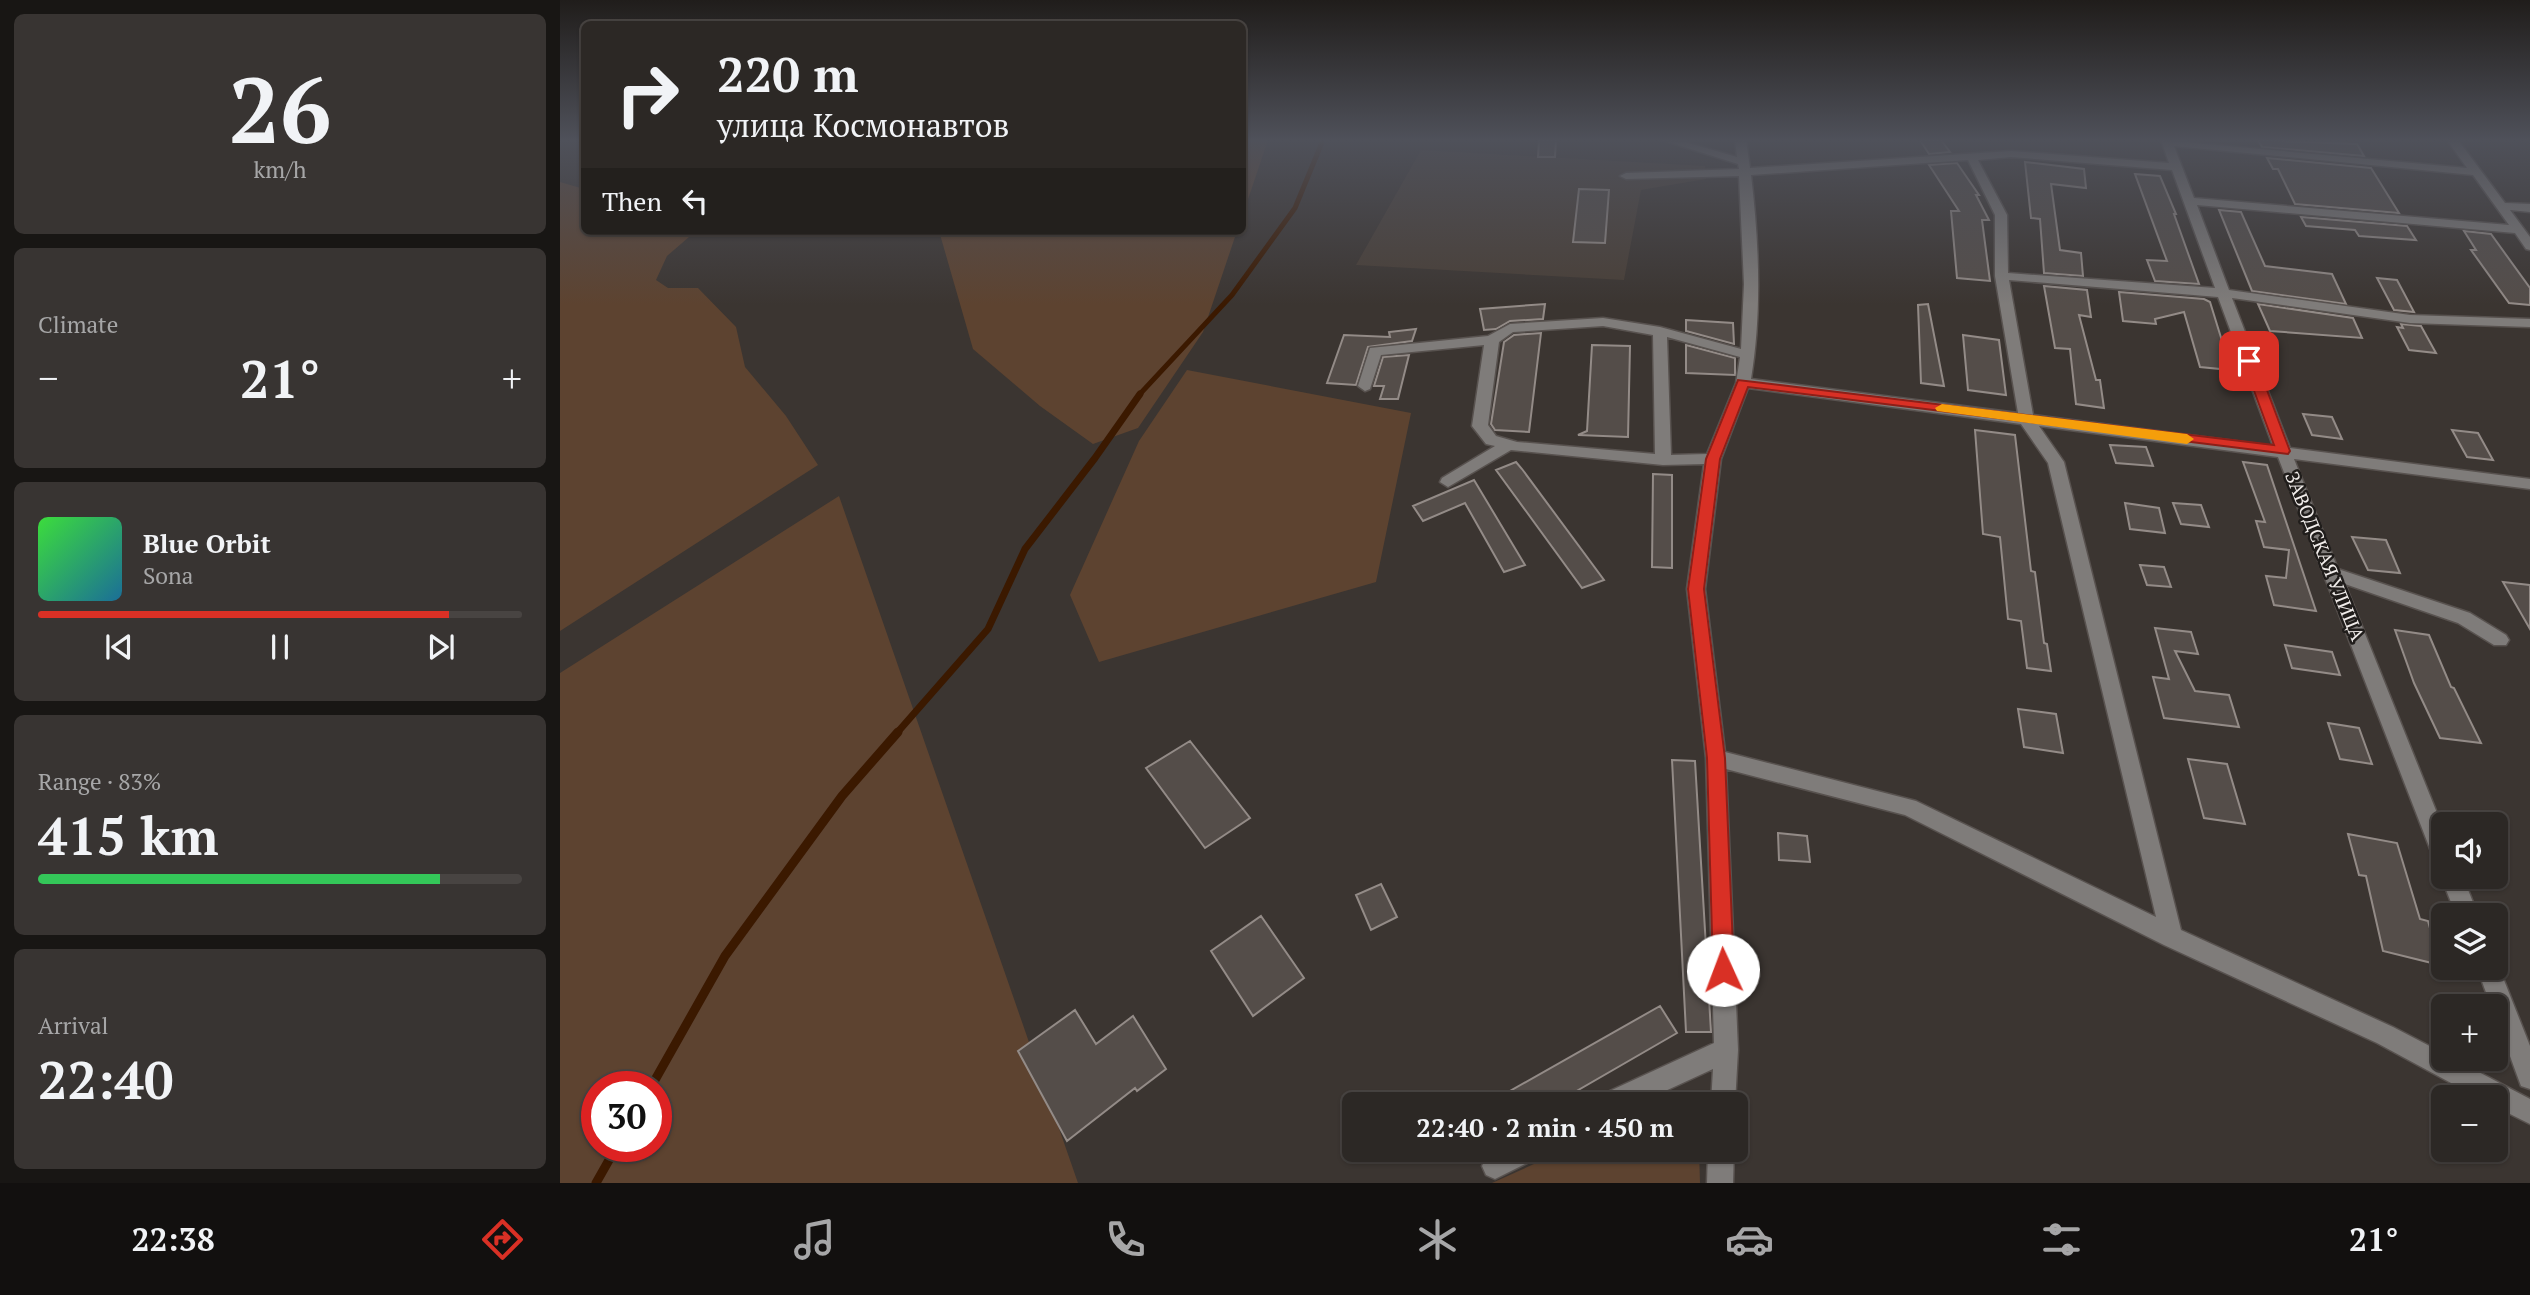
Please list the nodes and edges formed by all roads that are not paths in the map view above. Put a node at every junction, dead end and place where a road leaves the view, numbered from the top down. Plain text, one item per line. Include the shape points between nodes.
1 (1745, 195) edge
2 (1991, 195) edge
3 (2188, 195) edge
4 (2492, 195) edge
5 (2190, 201) junction
6 (2500, 206) junction
7 (2530, 208) edge
8 (2519, 230) junction
9 (2530, 246) edge
10 (2002, 276) junction
11 (2224, 293) junction
12 (2530, 323) edge
13 (1660, 331) junction
14 (1493, 340) junction
15 (1748, 355) junction
16 (1743, 383) junction
17 (1365, 386) dead end
18 (2026, 419) junction
19 (1508, 445) junction
20 (2283, 451) junction
21 (1713, 459) junction
22 (1663, 460) junction
23 (1448, 482) dead end
24 (2530, 484) edge
25 (2331, 573) junction
26 (2500, 640) dead end
27 (1716, 758) junction
28 (2431, 824) edge
29 (2172, 937) junction
30 (2493, 980) edge
31 (1726, 1049) junction
32 (2530, 1077) edge
33 (1635, 1092) edge
34 (1724, 1092) edge
35 (2530, 1112) edge
36 (1503, 1162) edge
37 (1721, 1162) edge
38 (1495, 1166) dead end
39 (1720, 1183) edge

1 - 15 street via 1751,284
2 - 10 street via 2001,215
3 - 5 street, ЗАВОДСКАЯ УЛИЦА
4 - 6 street
5 - 8 street
5 - 11 street, ЗАВОДСКАЯ УЛИЦА
6 - 7 street
6 - 8 street
8 - 9 street
10 - 11 street
10 - 18 street
11 - 12 street via 2410,319
11 - 20 street, ЗАВОДСКАЯ УЛИЦА
13 - 14 street via 1604,322 1549,323 1510,328
13 - 15 street
13 - 22 street
14 - 17 street via 1375,351
14 - 19 street via 1480,426 1491,440
15 - 16 street
16 - 18 street
16 - 21 street
18 - 20 street
18 - 29 street via 2056,462
19 - 22 street
19 - 23 street
20 - 24 street
20 - 25 street, ЗАВОДСКАЯ УЛИЦА
21 - 22 street
21 - 27 street via 1696,589
25 - 26 street via 2464,618
25 - 28 street, ЗАВОДСКАЯ УЛИЦА
27 - 29 street via 1909,807
27 - 31 street
29 - 35 street via 2385,1035
30 - 32 street
31 - 33 street
31 - 34 street
36 - 38 street
37 - 39 street

